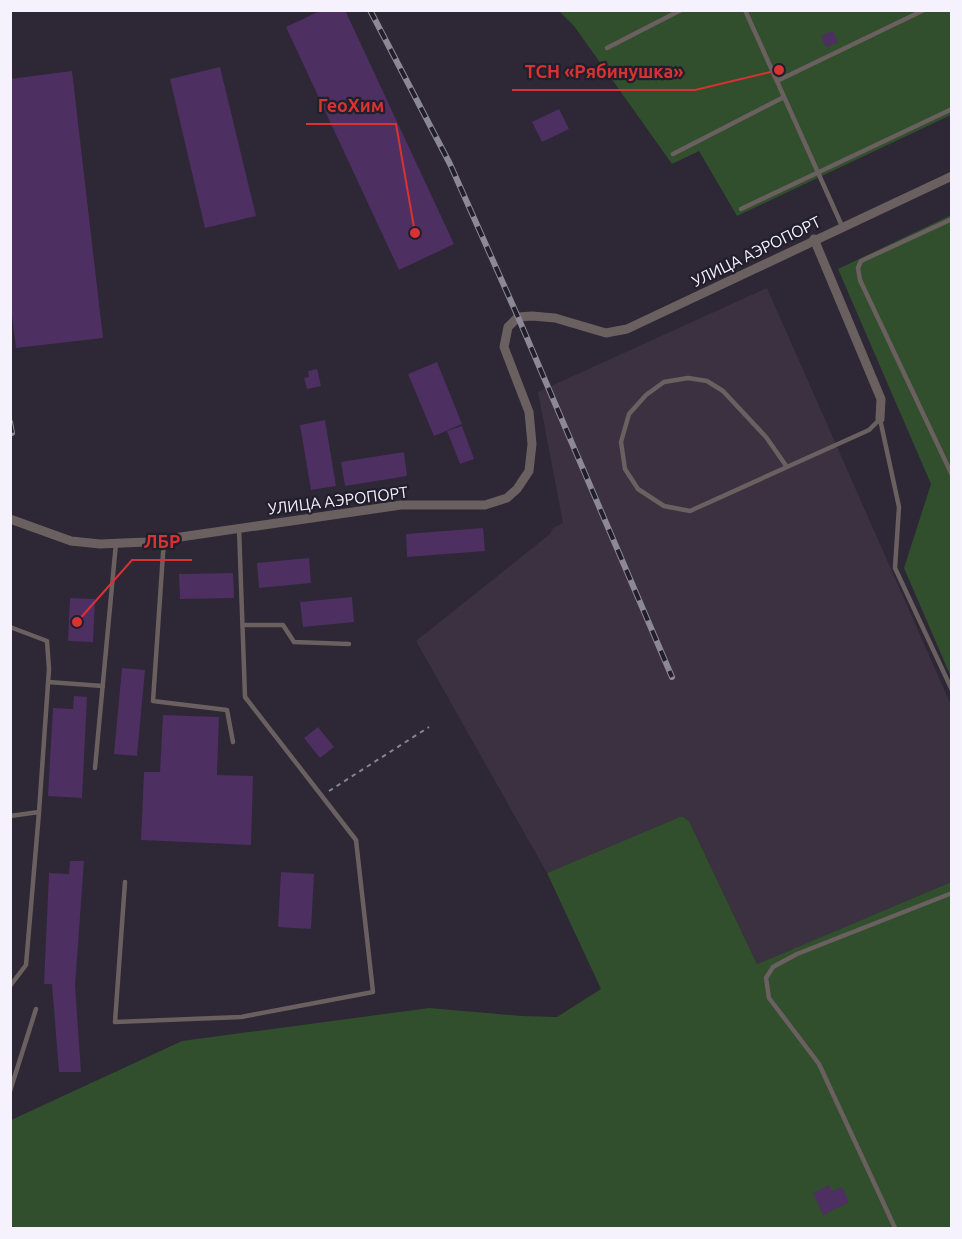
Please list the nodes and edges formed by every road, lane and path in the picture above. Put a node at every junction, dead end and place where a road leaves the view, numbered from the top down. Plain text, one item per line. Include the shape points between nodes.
1 (681, 10) edge
2 (745, 10) edge
3 (924, 10) edge
4 (607, 48) dead end
5 (777, 81) junction
6 (784, 97) junction
7 (951, 110) edge
8 (673, 154) dead end
9 (818, 173) junction
10 (951, 176) edge
11 (741, 209) dead end
12 (951, 219) edge
13 (842, 226) junction
14 (814, 239) junction
15 (880, 419) junction
16 (788, 467) junction
17 (951, 475) edge
18 (10, 519) edge
19 (239, 528) junction
20 (164, 539) junction
21 (116, 543) junction
22 (243, 625) junction
23 (10, 627) edge
24 (349, 644) dead end
25 (48, 682) junction
26 (103, 686) junction
27 (951, 690) edge
28 (429, 727) dead end
29 (233, 742) dead end
30 (95, 768) dead end
31 (321, 796) junction
32 (39, 812) junction
33 (10, 816) edge
34 (126, 882) dead end
35 (951, 893) edge
36 (10, 986) edge
37 (36, 1009) dead end
38 (10, 1091) edge
39 (895, 1228) edge

1 - 4 lane
2 - 5 lane
3 - 5 lane
5 - 6 lane
6 - 8 lane
6 - 9 lane
7 - 9 lane
9 - 11 lane
9 - 13 lane
10 - 13 street, УЛИЦА АЭРОПОРТ
12 - 17 lane via 861,261 858,268 860,280
13 - 14 street, УЛИЦА АЭРОПОРТ
14 - 15 street via 881,399
14 - 19 street, УЛИЦА АЭРОПОРТ via 627,329 606,333 555,318 518,317 508,327 504,347 529,411 532,444 529,471 507,498 485,505 401,505
15 - 16 lane via 869,430
15 - 27 lane via 899,507 895,568
16 - 16 lane via 723,391 707,381 688,378 664,382 646,394 629,414 621,442 625,470 638,489 664,506 690,511
18 - 21 street, УЛИЦА АЭРОПОРТ via 71,541
19 - 20 street, УЛИЦА АЭРОПОРТ
19 - 22 lane
20 - 21 street, УЛИЦА АЭРОПОРТ
20 - 29 lane via 153,701 227,710
21 - 26 lane
22 - 24 lane via 283,625 294,642
22 - 31 lane via 245,697
23 - 25 lane via 47,641
25 - 26 lane
25 - 32 lane
26 - 30 lane
28 - 31 path
31 - 34 lane via 356,840 373,992 241,1017 116,1022
32 - 33 lane
32 - 36 lane via 26,965
35 - 39 lane via 797,954 773,967 766,978 769,998 819,1064
37 - 38 lane

